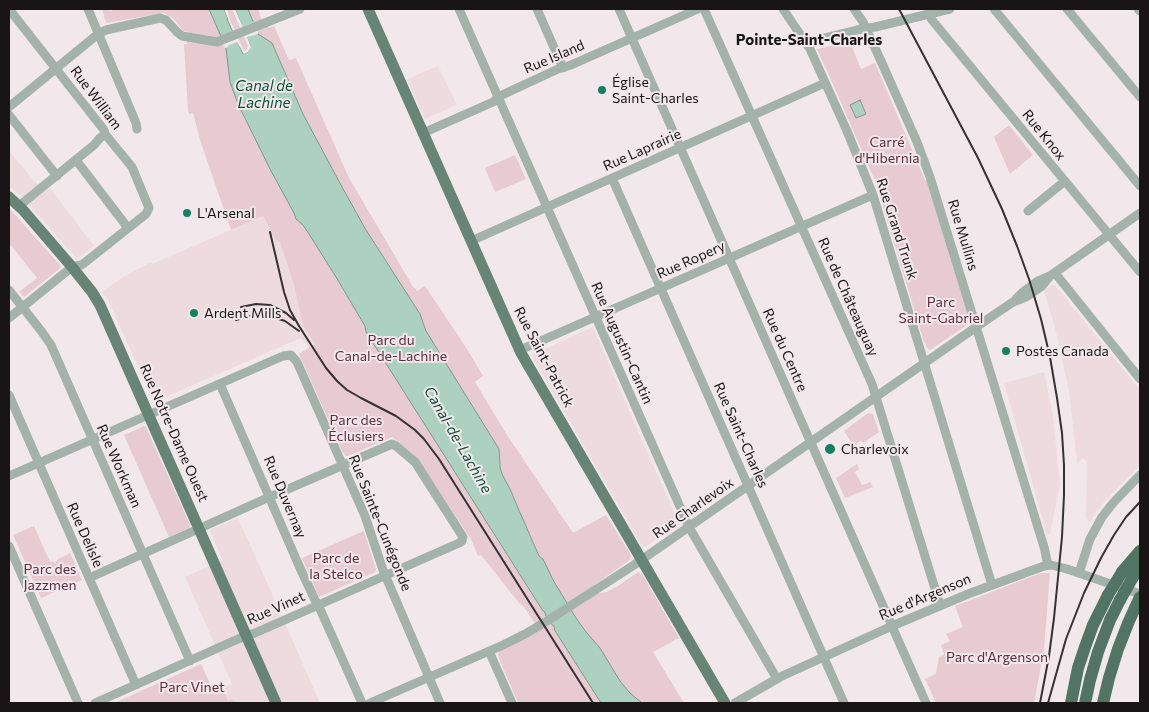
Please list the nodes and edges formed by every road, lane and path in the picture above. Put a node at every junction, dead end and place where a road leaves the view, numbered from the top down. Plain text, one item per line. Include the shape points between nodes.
1 (88, 9) edge
2 (300, 9) edge
3 (368, 9) edge
4 (459, 9) edge
5 (537, 9) edge
6 (619, 9) edge
7 (698, 9) edge
8 (704, 9) edge
9 (783, 9) edge
10 (854, 9) edge
11 (950, 9) edge
12 (994, 9) edge
13 (1067, 9) edge
14 (12, 11) edge
15 (917, 12) edge
16 (929, 14) junction
17 (866, 28) junction
18 (98, 34) junction
19 (632, 38) junction
20 (807, 43) junction
21 (563, 68) junction
22 (56, 69) junction
23 (825, 83) junction
24 (1140, 97) edge
25 (498, 98) junction
26 (9, 107) edge
27 (9, 115) edge
28 (752, 116) junction
29 (137, 129) dead end
30 (423, 133) junction
31 (106, 134) junction
32 (680, 148) junction
33 (76, 160) junction
34 (57, 176) junction
35 (612, 178) junction
36 (1065, 181) junction
37 (1140, 186) edge
38 (873, 195) junction
39 (9, 197) edge
40 (20, 206) junction
41 (547, 207) junction
42 (1028, 211) dead end
43 (1140, 213) edge
44 (801, 226) junction
45 (128, 228) junction
46 (1109, 234) junction
47 (471, 241) junction
48 (729, 258) junction
49 (72, 267) junction
50 (1140, 272) edge
51 (1052, 275) junction
52 (661, 288) junction
53 (9, 290) edge
54 (22, 307) junction
55 (9, 318) edge
56 (596, 318) junction
57 (977, 327) junction
58 (520, 350) junction
59 (924, 364) junction
60 (1140, 379) edge
61 (220, 384) junction
62 (9, 395) edge
63 (876, 398) junction
64 (149, 415) junction
65 (92, 439) junction
66 (811, 443) junction
67 (38, 463) junction
68 (342, 465) junction
69 (1140, 475) edge
70 (9, 476) edge
71 (748, 486) junction
72 (270, 497) junction
73 (689, 527) junction
74 (200, 528) junction
75 (9, 546) edge
76 (1140, 552) edge
77 (143, 554) junction
78 (641, 560) junction
79 (1048, 565) junction
80 (1140, 565) edge
81 (1079, 573) junction
82 (1127, 575) junction
83 (385, 576) junction
84 (89, 578) junction
85 (992, 585) junction
86 (1138, 597) edge
87 (1114, 598) junction
88 (318, 605) junction
89 (940, 605) junction
90 (892, 626) junction
91 (246, 636) junction
92 (489, 651) junction
93 (824, 657) junction
94 (190, 661) junction
95 (429, 677) junction
96 (777, 679) junction
97 (136, 685) junction
98 (78, 703) edge
99 (94, 703) edge
100 (276, 703) edge
101 (362, 703) edge
102 (370, 703) edge
103 (440, 703) edge
104 (512, 703) edge
105 (725, 703) edge
106 (735, 703) edge
107 (844, 703) edge
108 (926, 703) edge
109 (1071, 703) edge
110 (1084, 703) edge
111 (1103, 703) edge

1 - 18 street
2 - 18 street via 222,41 182,36 160,18
3 - 30 main road, Rue Saint-Patrick
4 - 25 street, Rue Augustin-Cantin
5 - 21 street
6 - 19 street, Rue du Centre
7 - 19 street, Rue Island
8 - 28 street, Rue de Châteauguay
9 - 20 street, Rue Grand Trunk
10 - 17 street, Rue Mullins
11 - 16 street
12 - 37 street
13 - 24 street
14 - 22 street, Rue William
15 - 16 street
15 - 17 street
16 - 36 street, Rue Knox
17 - 20 street
17 - 57 street, Rue Mullins via 923,156
18 - 22 street
18 - 29 street
19 - 21 street, Rue Island
19 - 32 street, Rue du Centre
20 - 23 street, Rue Grand Trunk
21 - 25 street, Rue Island
22 - 26 street
22 - 31 street, Rue William
23 - 28 street, Rue Laprairie
23 - 38 street, Rue Grand Trunk
25 - 30 street, Rue Island
25 - 41 street, Rue Augustin-Cantin
27 - 34 street
28 - 32 street, Rue Laprairie
28 - 44 street, Rue de Châteauguay
30 - 47 main road, Rue Saint-Patrick
31 - 33 street
31 - 45 street, Rue William via 133,168 149,205 146,214
32 - 35 street, Rue Laprairie
32 - 48 street, Rue du Centre
33 - 34 street
33 - 45 street
34 - 40 street
35 - 41 street, Rue Laprairie
35 - 52 street, Rue Saint-Charles
36 - 42 street
36 - 46 street, Rue Knox
38 - 44 street, Rue Ropery
38 - 59 street, Rue Grand Trunk
39 - 40 main road, Rue Notre-Dame Ouest
40 - 49 main road, Rue Notre-Dame Ouest
41 - 47 street, Rue Laprairie
41 - 56 street, Rue Augustin-Cantin
43 - 46 street, Rue Charlevoix
44 - 48 street, Rue Ropery
44 - 63 street, Rue de Châteauguay
45 - 49 street via 83,264
46 - 50 street, Rue Knox
46 - 51 street, Rue Charlevoix
47 - 58 main road, Rue Saint-Patrick
48 - 52 street, Rue Ropery
48 - 66 street, Rue du Centre
49 - 54 street
49 - 64 main road, Rue Notre-Dame Ouest via 100,305
51 - 57 street, Rue Charlevoix via 1038,281
51 - 60 street
52 - 56 street, Rue Ropery
52 - 71 street, Rue Saint-Charles
53 - 54 street, Rue Workman
54 - 55 street
54 - 65 street, Rue Workman via 50,342
56 - 58 street, Rue Ropery
56 - 73 street, Rue Augustin-Cantin
57 - 59 street, Rue Charlevoix
57 - 79 street, Rue Mullins
58 - 78 main road, Rue Saint-Patrick
59 - 63 street, Rue Charlevoix
59 - 85 street, Rue Grand Trunk
61 - 64 street
61 - 68 street, Rue Sainte-Cunégonde via 291,355
61 - 72 street, Rue Duvernay
62 - 67 street, Rue Delisle
63 - 66 street, Rue Charlevoix
63 - 89 street, Rue de Châteauguay
64 - 65 street
64 - 74 main road, Rue Notre-Dame Ouest
65 - 67 street
65 - 77 street, Rue Workman
66 - 71 street, Rue Charlevoix
66 - 90 street, Rue du Centre
67 - 70 street
67 - 84 street, Rue Delisle
68 - 72 street
68 - 83 street, Rue Sainte-Cunégonde via 366,519
68 - 83 street, Rue Vinet via 393,444 415,462 463,535 461,542
69 - 81 street via 1102,517 1090,539
71 - 73 street, Rue Charlevoix
71 - 93 street, Rue Saint-Charles
72 - 74 street
72 - 88 street, Rue Duvernay
73 - 78 street, Rue Charlevoix
73 - 96 street, Rue Augustin-Cantin
74 - 77 street
74 - 91 main road, Rue Notre-Dame Ouest
75 - 98 street
76 - 82 highway
77 - 84 street
77 - 94 street, Rue Workman
78 - 92 street, Rue Charlevoix via 525,634
78 - 105 main road, Rue Saint-Patrick
79 - 81 street
79 - 85 street, Rue d'Argenson
80 - 82 highway
81 - 86 street
82 - 87 highway, bridge
83 - 88 street, Rue Vinet
83 - 95 street, Rue Sainte-Cunégonde
84 - 97 street, Rue Delisle
85 - 89 street, Rue d'Argenson
86 - 111 highway via 1115,657
87 - 109 highway via 1093,625 1078,668
87 - 110 highway
88 - 91 street, Rue Vinet
88 - 101 street, Rue Duvernay
89 - 90 street, Rue d'Argenson
90 - 93 street, Rue d'Argenson
90 - 108 street, Rue du Centre
91 - 94 street, Rue Vinet
91 - 100 main road, Rue Notre-Dame Ouest
92 - 95 street, Rue Charlevoix
92 - 104 street
93 - 96 street, Rue d'Argenson
93 - 107 street, Rue Saint-Charles
94 - 97 street, Rue Vinet
95 - 102 street, Rue Charlevoix
95 - 103 street, Rue Sainte-Cunégonde
96 - 106 street, Rue d'Argenson
97 - 99 street, Rue Vinet

